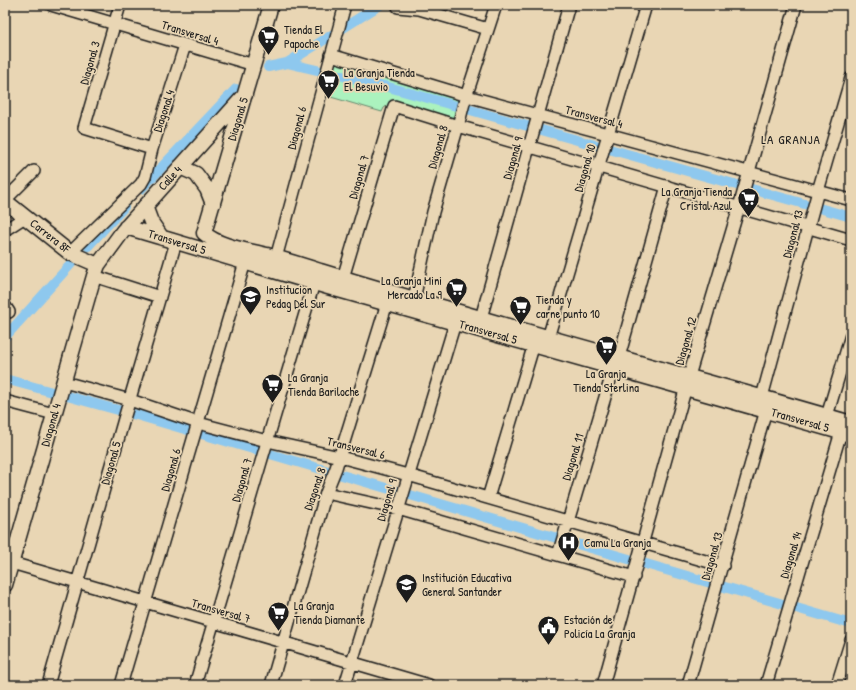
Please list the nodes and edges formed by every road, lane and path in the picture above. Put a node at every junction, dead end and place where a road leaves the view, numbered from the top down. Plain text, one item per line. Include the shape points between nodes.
1 (51, 5) edge
2 (120, 5) edge
3 (271, 5) edge
4 (345, 5) edge
5 (496, 5) edge
6 (569, 5) edge
7 (646, 5) edge
8 (796, 5) edge
9 (398, 7) dead end
10 (420, 7) edge
11 (115, 24) junction
12 (488, 29) junction
13 (185, 45) junction
14 (329, 61) junction
15 (253, 70) junction
16 (851, 78) edge
17 (246, 92) junction
18 (465, 100) junction
19 (538, 118) junction
20 (459, 123) junction
21 (607, 138) junction
22 (531, 142) junction
23 (152, 149) junction
24 (600, 164) junction
25 (180, 167) junction
26 (34, 171) dead end
27 (748, 175) junction
28 (144, 178) joint
29 (667, 186) junction
30 (818, 193) junction
31 (851, 200) edge
32 (5, 201) edge
33 (213, 204) junction
34 (740, 205) junction
35 (145, 206) junction
36 (25, 217) junction
37 (126, 227) junction
38 (809, 228) junction
39 (5, 230) edge
40 (204, 233) junction
41 (162, 238) junction
42 (851, 240) edge
43 (177, 242) junction
44 (70, 253) junction
45 (276, 258) junction
46 (245, 262) junction
47 (96, 271) junction
48 (343, 278) junction
49 (314, 282) junction
50 (160, 297) junction
51 (414, 299) junction
52 (387, 303) junction
53 (482, 318) junction
54 (455, 323) junction
55 (851, 335) edge
56 (548, 338) junction
57 (534, 344) junction
58 (617, 362) junction
59 (688, 382) junction
60 (61, 390) junction
61 (5, 401) edge
62 (129, 402) junction
63 (764, 404) junction
64 (54, 414) junction
65 (827, 416) junction
66 (848, 430) edge
67 (196, 431) junction
68 (266, 444) junction
69 (340, 457) junction
70 (408, 478) junction
71 (326, 493) junction
72 (488, 498) junction
73 (400, 506) junction
74 (568, 521) junction
75 (642, 546) junction
76 (558, 556) junction
77 (8, 562) edge
78 (722, 569) junction
79 (635, 572) junction
80 (77, 582) junction
81 (5, 585) edge
82 (145, 602) junction
83 (214, 622) junction
84 (283, 642) junction
85 (850, 643) edge
86 (352, 663) junction
87 (48, 685) edge
88 (120, 685) edge
89 (195, 685) edge
90 (271, 685) edge
91 (345, 685) edge
92 (429, 685) edge
93 (603, 685) edge
94 (688, 685) edge
95 (766, 685) edge
96 (838, 685) edge

1 - 11 street, Transversal 4
2 - 11 street, Diagonal 3
3 - 15 street, Diagonal 5
4 - 14 street, Diagonal 6
5 - 12 street, Diagonal 8
6 - 19 street, Diagonal 9
7 - 21 street, Diagonal 10
8 - 27 street, Diagonal 12
9 - 10 street
10 - 12 street
11 - 13 street, Transversal 4
11 - 23 street, Diagonal 3 via 84,128
12 - 18 street, Diagonal 8
13 - 15 street, Transversal 4
13 - 23 street, Diagonal 4
14 - 18 street, Transversal 4
14 - 45 street, Diagonal 6
15 - 17 street, Diagonal 5
16 - 30 street, Diagonal 13
17 - 25 street, Calle 4
17 - 33 street, Diagonal 5
18 - 19 street, Transversal 4
18 - 20 street, Diagonal 8
19 - 21 street, Transversal 4
19 - 22 street, Diagonal 9
20 - 22 street
20 - 48 street, Diagonal 7 via 394,106
20 - 51 street, Diagonal 8 via 433,212
21 - 24 street, Diagonal 10
21 - 27 street, Transversal 4
22 - 24 street
22 - 53 street, Diagonal 9
23 - 28 street, Diagonal 4
24 - 29 street
24 - 56 street, Diagonal 10
25 - 33 street via 196,174 207,189
25 - 35 street, Calle 4
26 - 32 street
27 - 30 street, Transversal 4
27 - 34 street, Diagonal 12
28 - 44 street, Calle 4 via 141,184
29 - 34 street
29 - 58 street, Diagonal 11
30 - 31 street, Transversal 4
30 - 38 street, Diagonal 13
32 - 36 street, Carrera 8F
33 - 40 street, Diagonal 5
34 - 38 street
34 - 59 street, Diagonal 12
35 - 37 street, Calle 4
35 - 41 street via 151,222
36 - 39 street
36 - 44 street, Carrera 8F
37 - 41 street, Transversal 5
37 - 47 street, Calle 4
38 - 42 street
38 - 63 street, Diagonal 13
40 - 43 street via 194,240
40 - 45 street, Transversal 5 via 221,243
41 - 43 street, Transversal 5
43 - 46 street, Transversal 5
43 - 50 street, Diagonal 5
44 - 47 street, Carrera 8F
45 - 48 street, Transversal 5
46 - 49 street, Transversal 5
46 - 67 street, Diagonal 6
47 - 50 street
47 - 60 street, Diagonal 4
48 - 51 street, Transversal 5
49 - 52 street, Transversal 5
49 - 68 street, Diagonal 7
50 - 62 street, Diagonal 5
51 - 53 street, Transversal 5
52 - 54 street, Transversal 5
52 - 69 street, Diagonal 8
53 - 56 street, Transversal 5
54 - 57 street, Transversal 5
54 - 70 street, Diagonal 9
55 - 65 street
56 - 58 street, Transversal 5
57 - 58 street, Transversal 5
57 - 72 street
58 - 59 street, Transversal 5
58 - 74 street, Diagonal 11
59 - 63 street, Transversal 5
59 - 75 street, Diagonal 12
60 - 62 street, Transversal 6
60 - 64 street, Diagonal 4
61 - 64 street
62 - 67 street, Transversal 6
62 - 80 street, Diagonal 5
63 - 65 street, Transversal 5
63 - 66 street, Transversal 5
63 - 78 street, Diagonal 13
64 - 77 street, Diagonal 4
65 - 66 street, Transversal 5
66 - 95 street, Diagonal 14 via 794,590
67 - 68 street, Transversal 6
67 - 82 street, Diagonal 6
68 - 69 street, Transversal 6
68 - 83 street, Diagonal 7
69 - 70 street, Transversal 6
69 - 71 street, Diagonal 8
70 - 72 street, Transversal 6
70 - 73 street, Diagonal 9
71 - 73 street
71 - 84 street, Diagonal 8
72 - 74 street, Transversal 6
73 - 76 street
73 - 86 street, Diagonal 9
74 - 75 street, Transversal 6
74 - 76 street, Diagonal 11
75 - 78 street, Transversal 6
75 - 79 street, Diagonal 12
76 - 79 street
77 - 80 street, Transversal 7
77 - 81 street, Diagonal 4
78 - 94 street, Diagonal 13
79 - 93 street, Diagonal 12
80 - 82 street, Transversal 7
80 - 87 street, Diagonal 5
82 - 83 street, Transversal 7
82 - 88 street, Diagonal 6
83 - 84 street, Transversal 7
83 - 89 street, Diagonal 7
84 - 86 street, Transversal 7
84 - 90 street, Diagonal 8
85 - 96 street
86 - 91 street, Diagonal 9
86 - 92 street, Transversal 7

